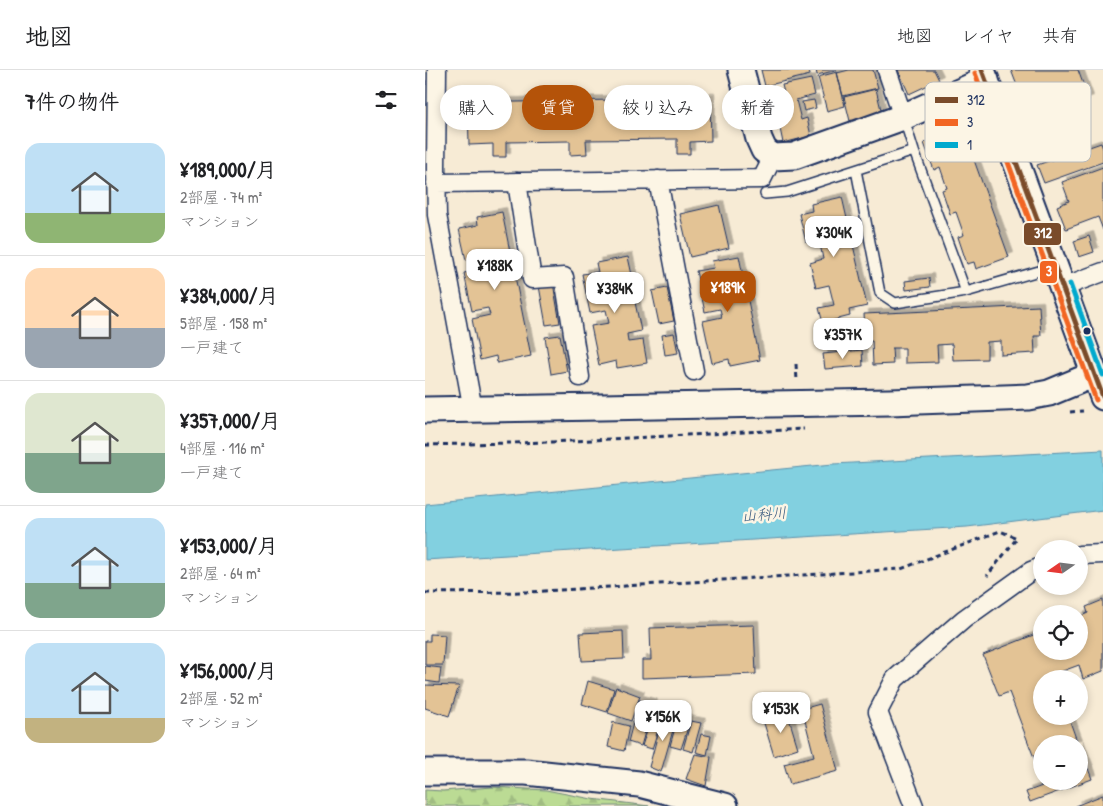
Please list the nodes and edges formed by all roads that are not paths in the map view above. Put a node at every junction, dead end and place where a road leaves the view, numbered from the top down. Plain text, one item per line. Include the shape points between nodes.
1 (437, 70) edge
2 (741, 70) edge
3 (887, 70) edge
4 (984, 75) edge
5 (971, 82) edge
6 (925, 106) edge
7 (903, 118) junction
8 (913, 151) junction
9 (773, 157) junction
10 (1016, 162) edge
11 (856, 170) junction
12 (432, 173) edge
13 (658, 180) junction
14 (517, 182) junction
15 (765, 194) dead end
16 (1103, 272) edge
17 (1059, 277) junction
18 (966, 292) junction
19 (694, 371) dead end
20 (580, 376) dead end
21 (1099, 385) edge
22 (425, 410) edge
23 (473, 410) junction
24 (1103, 554) edge
25 (1088, 555) edge
26 (1033, 570) edge
27 (425, 772) edge
28 (682, 800) edge
29 (725, 806) edge
30 (914, 806) edge

1 - 12 street
2 - 9 street via 759,139 764,150
3 - 7 street
4 - 5 street
6 - 7 street
7 - 8 lane
7 - 9 street via 794,156
8 - 11 lane
8 - 18 lane
9 - 13 street via 762,179
10 - 17 street
11 - 15 lane via 787,192
11 - 18 lane via 879,293 895,303
12 - 14 street
12 - 23 street
13 - 14 street
13 - 19 street
14 - 20 street via 532,279 564,278
16 - 17 street
17 - 18 lane
17 - 21 street
21 - 23 street via 1028,397
22 - 23 street
24 - 25 street
26 - 30 street via 964,619 895,679 878,712
27 - 28 street via 526,772 639,784
28 - 29 street

